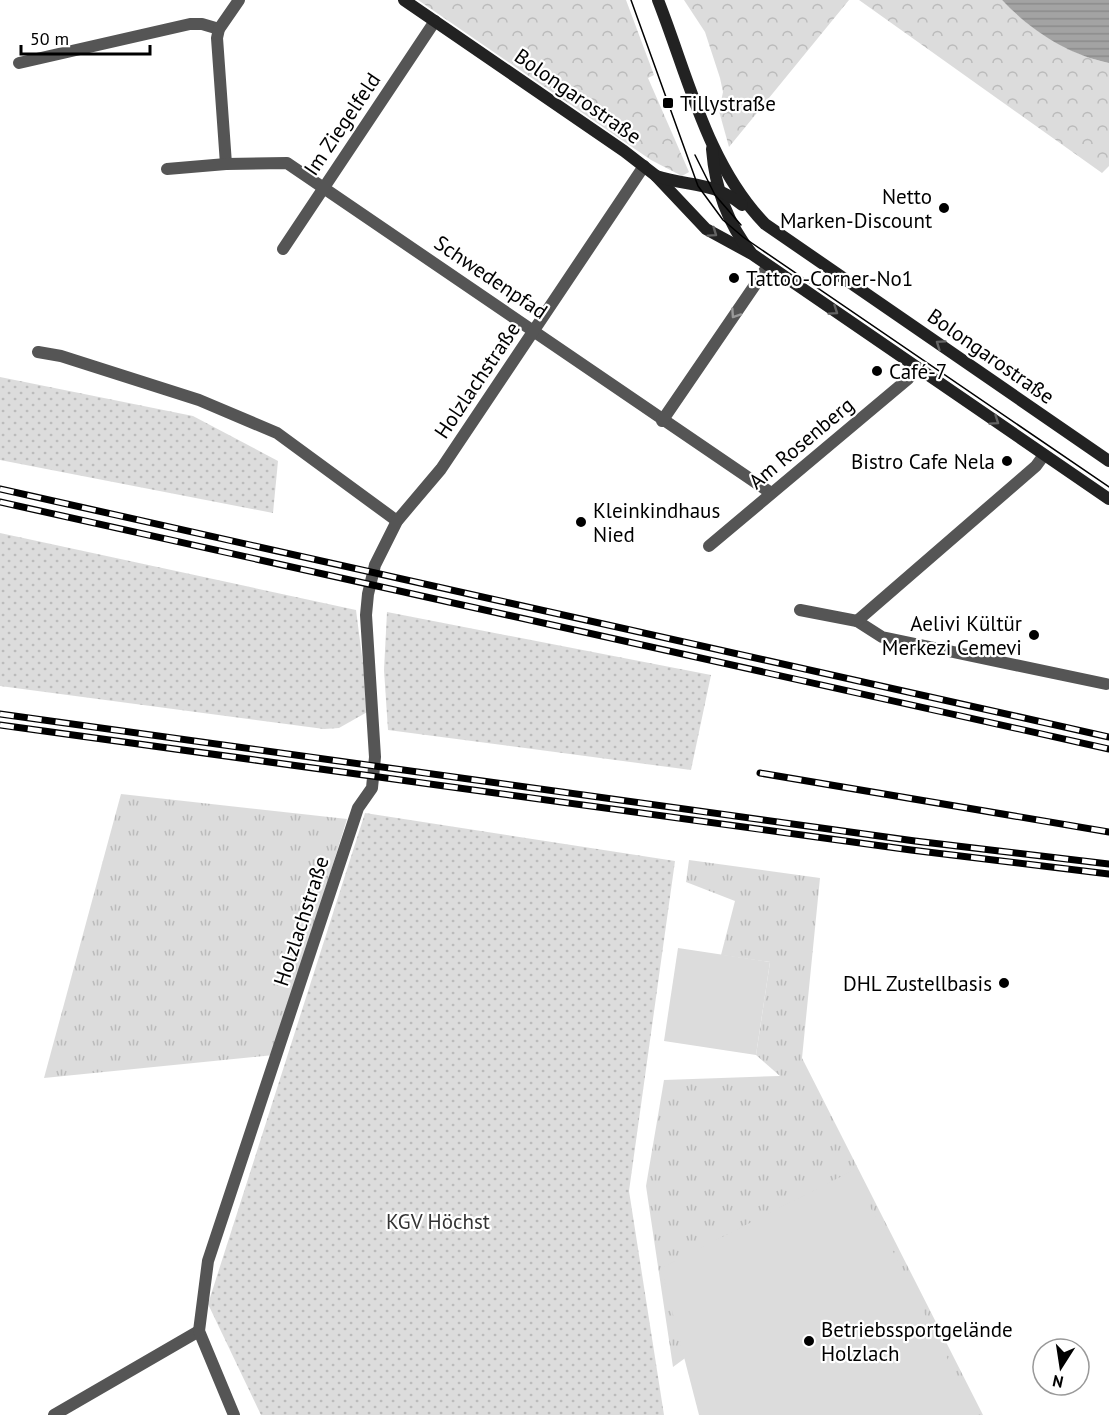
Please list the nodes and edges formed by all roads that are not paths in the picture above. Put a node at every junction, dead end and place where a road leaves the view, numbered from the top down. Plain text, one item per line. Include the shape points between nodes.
1 (239, 0) edge
2 (404, 0) edge
3 (658, 0) edge
4 (435, 21) junction
5 (219, 29) junction
6 (19, 63) dead end
7 (711, 142) junction
8 (225, 164) junction
9 (644, 166) junction
10 (167, 169) dead end
11 (655, 175) junction
12 (694, 186) junction
13 (323, 188) junction
14 (718, 189) junction
15 (681, 203) junction
16 (765, 224) junction
17 (282, 249) dead end
18 (752, 254) junction
19 (768, 266) junction
20 (534, 330) junction
21 (38, 352) dead end
22 (916, 368) junction
23 (662, 421) junction
24 (1044, 455) junction
25 (1109, 461) edge
26 (771, 493) junction
27 (1109, 499) edge
28 (396, 521) junction
29 (709, 546) dead end
30 (800, 610) dead end
31 (857, 621) junction
32 (1106, 684) dead end
33 (199, 1331) junction
34 (54, 1415) edge
35 (234, 1415) edge

1 - 5 street
2 - 4 main road, Bolongarostraße
3 - 7 main road
4 - 9 main road, Bolongarostraße
4 - 13 street, Im Ziegelfeld
5 - 6 street via 190,24
5 - 8 street
7 - 14 main road, Bolongarostraße
7 - 16 main road, Bolongarostraße via 741,196
8 - 10 street, Schwedenpfad
8 - 13 street, Schwedenpfad via 287,163
9 - 11 main road, Bolongarostraße
9 - 20 street, Holzlachstraße
11 - 12 main road
11 - 15 main road, Bolongarostraße
12 - 14 main road
12 - 15 main road via 684,193
13 - 17 street, Im Ziegelfeld
13 - 20 street, Schwedenpfad
14 - 16 main road
14 - 18 main road, Bolongarostraße via 735,230
15 -> 18 main road, Bolongarostraße via 706,229
25 -> 16 main road, Bolongarostraße
18 - 19 main road, Bolongarostraße
19 -> 22 main road, Bolongarostraße
19 -> 23 street
20 - 23 street, Schwedenpfad
20 - 28 street, Holzlachstraße via 441,469
21 - 28 street via 199,400 277,433
22 -> 24 main road, Bolongarostraße
22 - 26 street, Am Rosenberg
23 - 26 street, Schwedenpfad
24 - 27 main road, Bolongarostraße
24 - 31 street
26 - 29 street, Am Rosenberg
28 - 33 street, Holzlachstraße via 381,551 366,615 375,757 372,788 358,808 208,1262
30 - 31 street
31 - 32 street via 882,637
33 - 34 street
33 - 35 street

